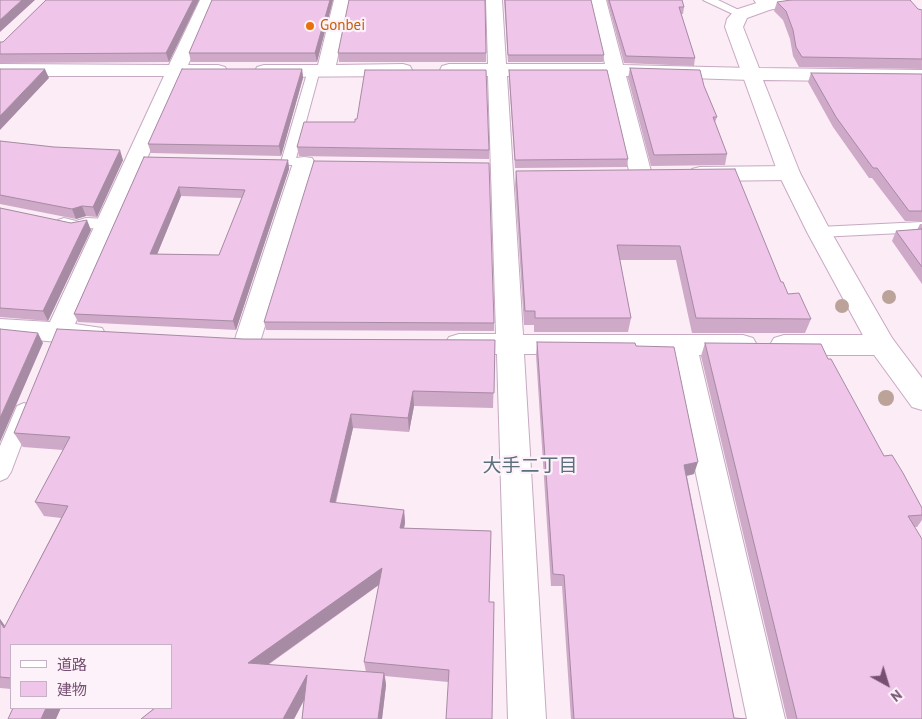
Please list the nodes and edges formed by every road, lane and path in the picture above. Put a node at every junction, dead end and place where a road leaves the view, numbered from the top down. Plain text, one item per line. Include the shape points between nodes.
1 (208, 0) edge
2 (342, 0) edge
3 (494, 0) edge
4 (598, 0) edge
5 (710, 0) edge
6 (804, 0) edge
7 (764, 2) edge
8 (741, 14) junction
9 (0, 70) edge
10 (320, 70) junction
11 (497, 70) junction
12 (614, 70) junction
13 (175, 71) junction
14 (752, 74) junction
15 (922, 76) edge
16 (269, 162) edge
17 (302, 163) junction
18 (789, 173) junction
19 (48, 220) edge
20 (107, 224) junction
21 (922, 226) edge
22 (818, 232) junction
23 (0, 328) edge
24 (118, 336) edge
25 (54, 342) junction
26 (276, 342) edge
27 (431, 344) edge
28 (509, 344) junction
29 (683, 345) junction
30 (882, 345) junction
31 (30, 397) edge
32 (922, 400) edge
33 (0, 472) edge
34 (527, 719) edge
35 (766, 719) edge

1 - 13 street
2 - 10 street
3 - 11 street
4 - 12 street
5 - 8 lane
6 - 7 street
7 - 8 street
8 - 14 street via 734,27
9 - 13 street
10 - 11 street
10 - 13 street
10 - 17 lane
11 - 12 street
11 - 28 street via 504,170
12 - 14 street
12 - 18 street via 651,175
13 - 20 street via 146,159
14 - 15 street
14 - 18 street
16 - 17 lane
17 - 26 street via 237,341
18 - 22 street
19 - 20 lane via 76,226
20 - 25 street
21 - 22 lane
22 - 30 street
23 - 25 street
24 - 25 street
27 - 28 street
28 - 29 street
28 - 34 street
29 - 30 street
29 - 35 street
30 - 32 street
31 - 33 lane

